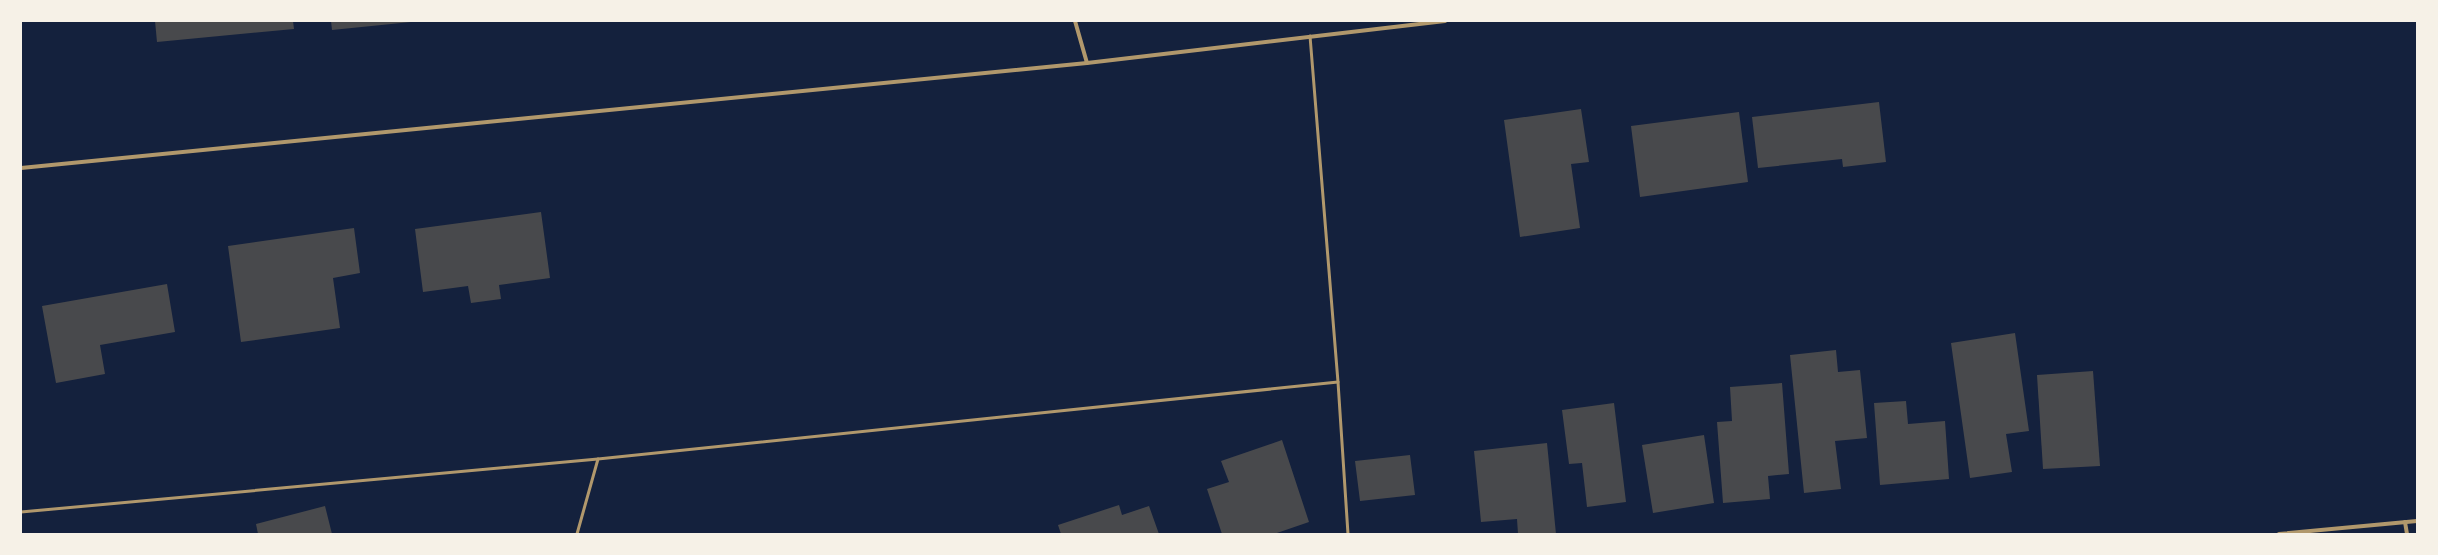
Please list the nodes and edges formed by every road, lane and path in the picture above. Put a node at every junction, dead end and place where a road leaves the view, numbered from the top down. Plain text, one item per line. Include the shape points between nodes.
1 (1076, 21) edge
2 (1445, 21) edge
3 (1310, 36) junction
4 (1087, 63) junction
5 (21, 168) edge
6 (1338, 382) junction
7 (598, 459) junction
8 (21, 512) edge
9 (2417, 521) edge
10 (2405, 522) junction
11 (577, 534) edge
12 (1348, 534) edge
13 (2279, 534) edge
14 (2406, 534) edge

1 - 4 street
2 - 3 street
3 - 4 street
3 - 6 lane
4 - 5 street
6 - 7 lane
6 - 12 lane
7 - 8 lane
7 - 11 lane
9 - 10 street
10 - 13 street
10 - 14 street

